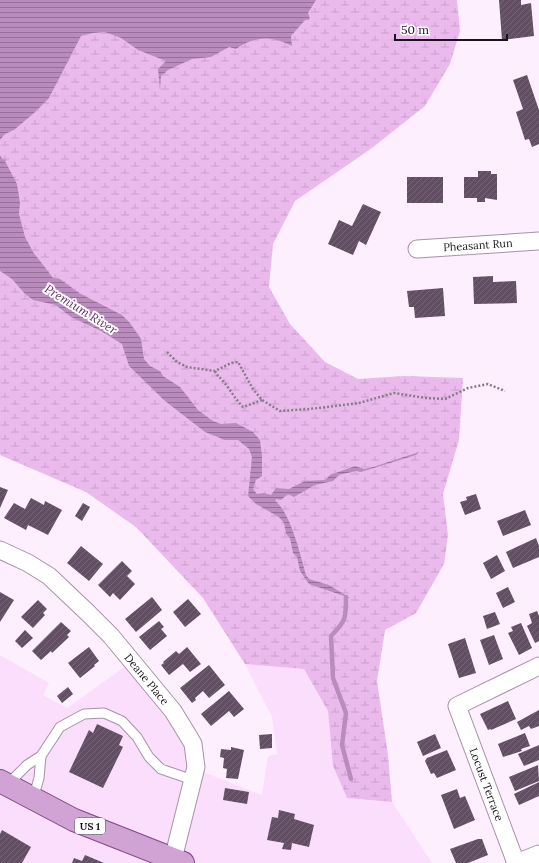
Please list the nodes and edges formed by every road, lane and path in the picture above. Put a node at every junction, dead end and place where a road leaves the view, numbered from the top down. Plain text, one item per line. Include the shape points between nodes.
1 (539, 241) edge
2 (417, 249) dead end
3 (167, 352) dead end
4 (215, 371) junction
5 (505, 391) dead end
6 (262, 400) junction
7 (0, 550) edge
8 (539, 666) edge
9 (41, 756) junction
10 (193, 780) junction
11 (4, 783) edge
12 (33, 799) junction
13 (539, 854) edge
14 (176, 862) edge
15 (516, 863) edge

1 - 2 street, Pheasant Run
3 - 4 path via 187,367
4 - 6 path via 243,407
4 - 6 path via 238,362
5 - 6 path via 488,384 468,388 445,399 394,393 359,403 310,410 280,411
7 - 10 street, Deane Place via 49,576 111,636 173,711 193,744 196,767
8 - 15 street, Locust Terrace via 457,706
9 - 10 lane via 60,727 84,714 104,713 122,721 161,769
9 - 11 lane
9 - 12 lane via 39,778
10 - 14 street, Deane Place
11 - 12 main road, US 1
12 - 14 main road, US 1 via 74,820
13 - 15 street

